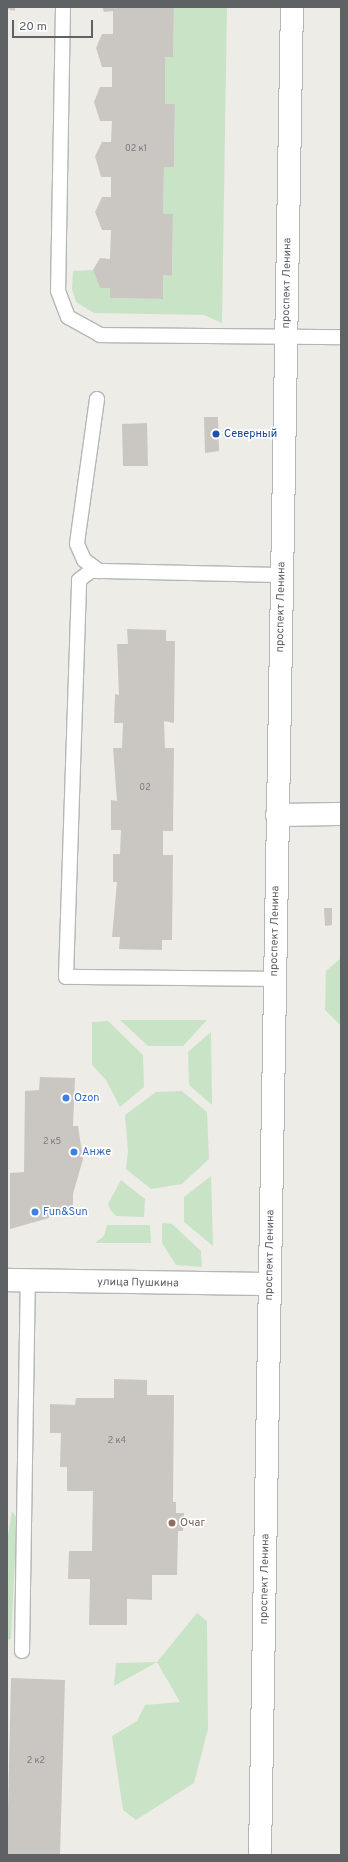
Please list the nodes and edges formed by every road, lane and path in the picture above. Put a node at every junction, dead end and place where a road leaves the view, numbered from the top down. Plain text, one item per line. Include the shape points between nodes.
1 (63, 7) edge
2 (292, 7) edge
3 (286, 337) junction
4 (341, 337) edge
5 (97, 399) dead end
6 (99, 571) junction
7 (282, 575) junction
8 (341, 814) edge
9 (277, 815) junction
10 (274, 979) junction
11 (18, 1280) edge
12 (270, 1284) junction
13 (22, 1651) dead end
14 (260, 1855) edge

1 - 3 lane via 58,291 61,307 78,325 100,335
2 - 3 main road, проспект Ленина
3 - 4 lane
3 - 7 main road, проспект Ленина
5 - 6 lane via 77,544 84,560
6 - 7 lane
6 - 10 lane via 85,574 76,588 66,977
7 - 9 main road, проспект Ленина
8 - 9 main road
9 - 10 main road, проспект Ленина
10 - 12 main road, проспект Ленина
11 - 12 main road, улица Пушкина
11 - 13 lane
12 - 14 main road, проспект Ленина

